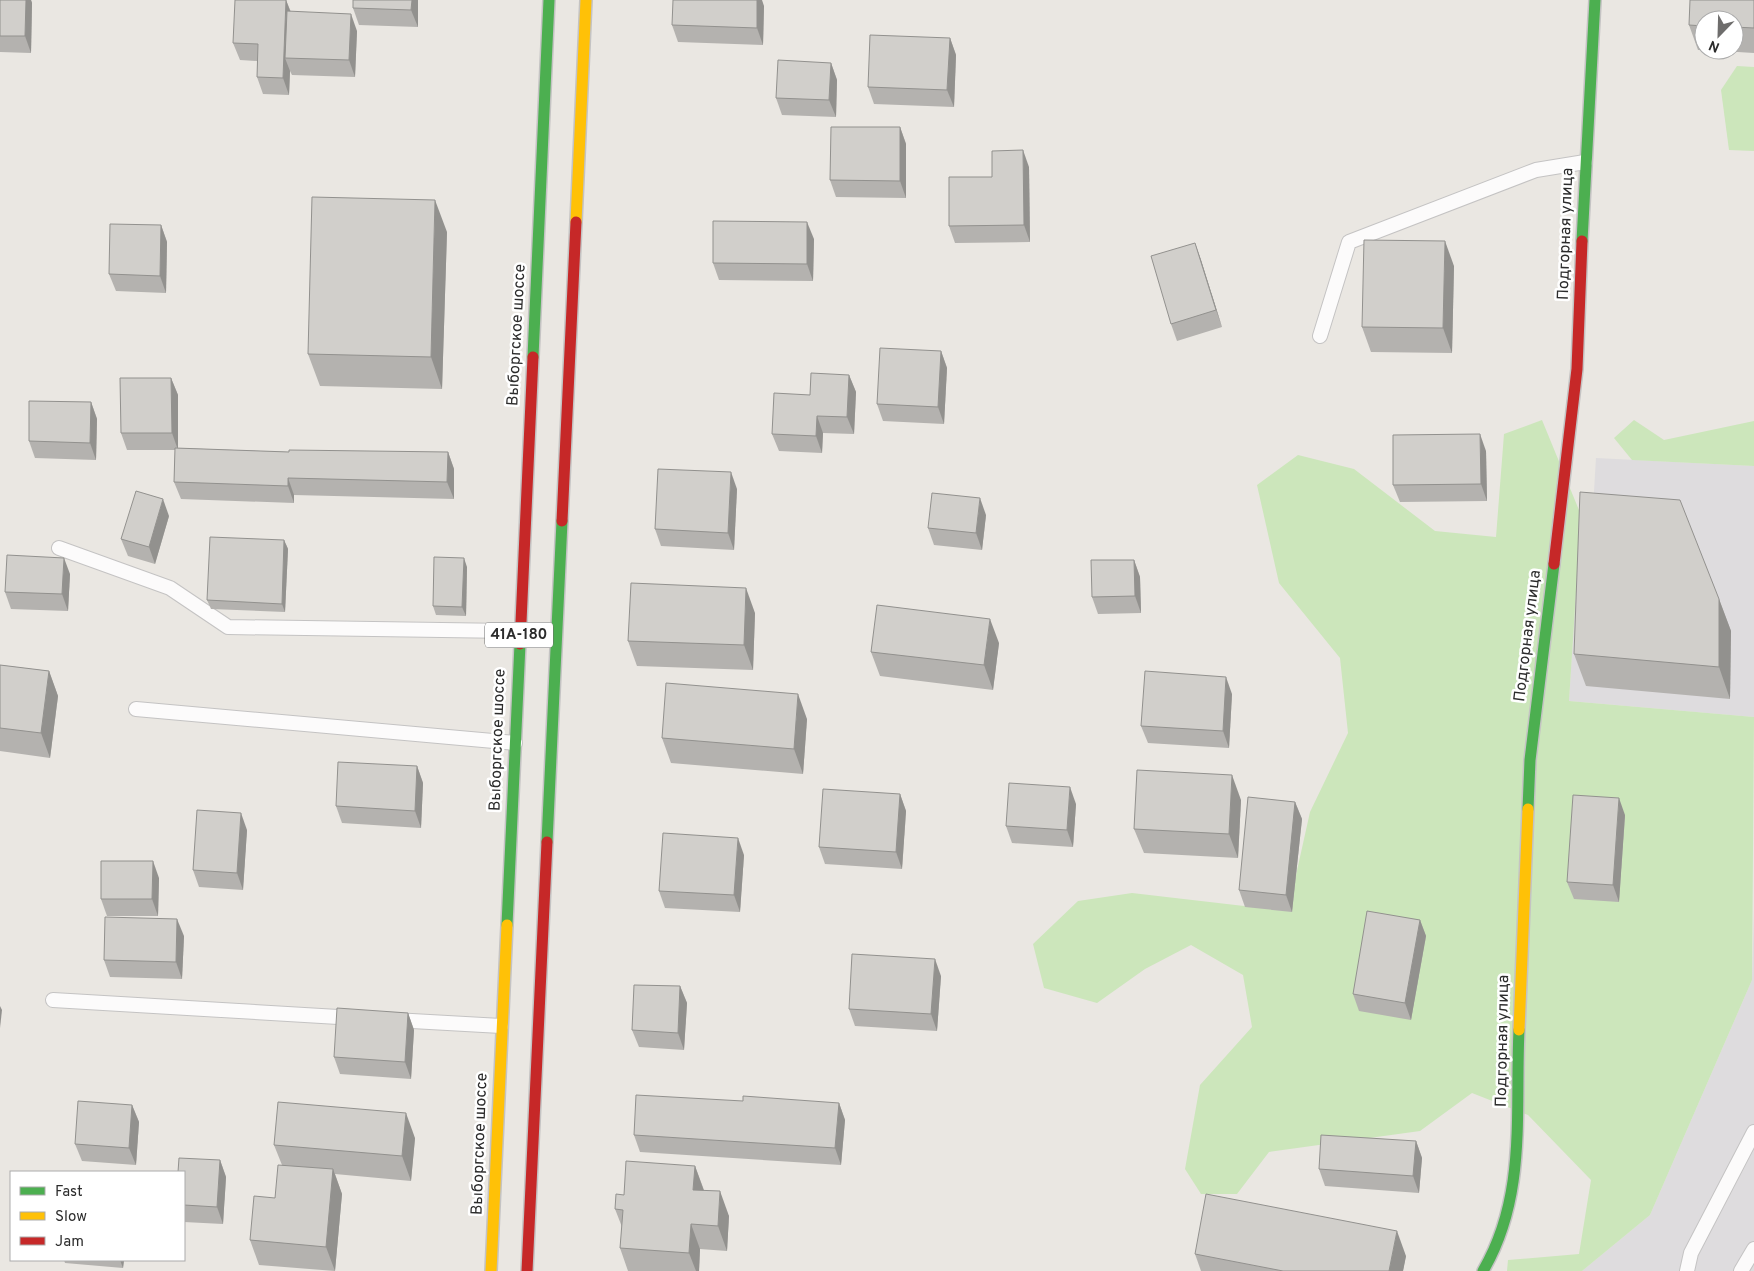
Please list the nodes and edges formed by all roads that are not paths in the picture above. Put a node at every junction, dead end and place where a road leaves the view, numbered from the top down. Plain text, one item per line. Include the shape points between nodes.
1 (549, 0) edge
2 (586, 0) edge
3 (1595, 0) edge
4 (1585, 162) junction
5 (1320, 336) dead end
6 (58, 548) dead end
7 (519, 631) junction
8 (136, 709) dead end
9 (515, 743) junction
10 (53, 1000) dead end
11 (501, 1026) junction
12 (1754, 1132) edge
13 (1754, 1249) edge
14 (491, 1271) edge
15 (528, 1271) edge
16 (1483, 1271) edge
17 (1687, 1271) edge
18 (1741, 1271) edge

1 - 7 main road, Выборгское шоссе / 41А-180
2 - 15 main road, 41А-180
3 - 4 main road, Подгорная улица
4 - 5 lane via 1536,170 1349,242
4 - 16 main road, Подгорная улица via 1577,369 1530,760 1514,1187 1505,1222
6 - 7 lane via 170,588 228,627
7 - 9 main road, Выборгское шоссе / 41А-180
8 - 9 lane
9 - 11 main road, Выборгское шоссе / 41А-180
10 - 11 lane
11 - 14 main road, Выборгское шоссе / 41А-180
12 - 17 lane via 1691,1253
13 - 18 lane

